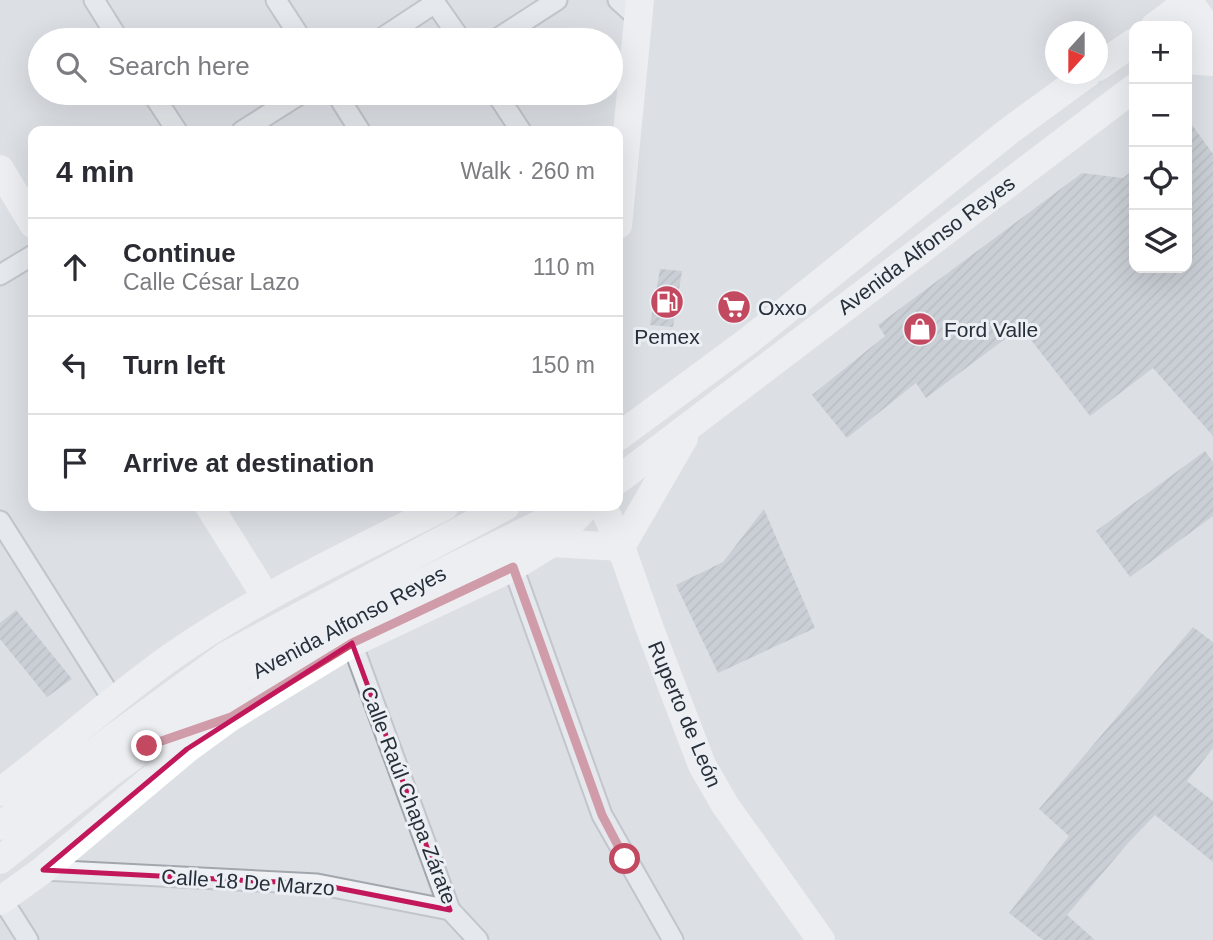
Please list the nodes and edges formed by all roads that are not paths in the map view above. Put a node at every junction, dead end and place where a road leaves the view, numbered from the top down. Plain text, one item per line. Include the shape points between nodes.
1 (94, 0) edge
2 (276, 0) edge
3 (556, 0) edge
4 (618, 0) edge
5 (1157, 0) edge
6 (1189, 0) edge
7 (434, 1) edge
8 (640, 10) edge
9 (1150, 21) edge
10 (1162, 21) edge
11 (112, 28) edge
12 (294, 28) edge
13 (396, 28) edge
14 (453, 28) edge
15 (513, 28) edge
16 (1213, 34) edge
17 (1129, 45) edge
18 (1192, 47) edge
19 (1108, 60) edge
20 (1192, 60) edge
21 (1213, 62) edge
22 (1073, 84) edge
23 (1129, 92) edge
24 (160, 105) edge
25 (283, 105) edge
26 (344, 105) edge
27 (504, 105) edge
28 (174, 126) edge
29 (250, 126) edge
30 (357, 126) edge
31 (517, 126) edge
32 (0, 169) edge
33 (623, 176) edge
34 (28, 216) edge
35 (28, 258) edge
36 (0, 275) edge
37 (691, 427) junction
38 (623, 433) edge
39 (623, 476) edge
40 (212, 511) edge
41 (497, 511) edge
42 (566, 511) edge
43 (582, 511) edge
44 (605, 511) edge
45 (416, 512) edge
46 (0, 521) edge
47 (552, 543) junction
48 (621, 547) junction
49 (513, 567) junction
50 (266, 597) junction
51 (352, 643) junction
52 (173, 656) junction
53 (113, 700) junction
54 (231, 717) junction
55 (113, 738) junction
56 (147, 746) junction
57 (0, 792) edge
58 (0, 826) edge
59 (0, 860) edge
60 (43, 870) junction
61 (1, 900) edge
62 (450, 909) junction
63 (28, 940) edge
64 (478, 940) edge
65 (673, 940) edge
66 (821, 940) edge

1 - 11 street
2 - 12 street
3 - 15 street
4 - 8 street
5 - 9 main road
6 - 10 main road
6 - 16 main road
7 - 13 street
7 - 14 street
8 - 33 main road
16 - 18 main road
17 - 19 main road
20 - 21 main road
22 - 38 main road, Avenida Alfonso Reyes via 748,341
23 - 37 main road, Avenida Alfonso Reyes
24 - 28 street
25 - 29 street
26 - 30 street
27 - 31 street
32 - 34 main road
35 - 36 street
37 - 39 main road, Avenida Alfonso Reyes
37 - 48 main road
40 - 50 main road
41 - 55 main road, Avenida Alfonso Reyes via 227,655
42 - 56 main road, Avenida Alfonso Reyes via 242,677
43 - 47 main road
44 - 48 main road, Ruperto de León
45 - 50 main road
46 - 53 street
47 - 48 main road
47 - 49 main road
48 - 66 main road, Ruperto de León via 702,765
49 - 51 main road
49 - 65 street via 602,815
50 - 52 main road
51 - 54 main road
51 - 62 street, Calle Raúl Chapa Zárate
52 - 53 main road
52 - 55 main road
53 - 57 main road
54 - 56 main road
54 - 60 main road
55 - 58 main road, Avenida Alfonso Reyes
56 - 59 main road, Avenida Alfonso Reyes
60 - 61 main road
60 - 62 street, Calle 18 De Marzo via 317,884
61 - 63 street
62 - 64 street, Calle Raúl Chapa Zárate

